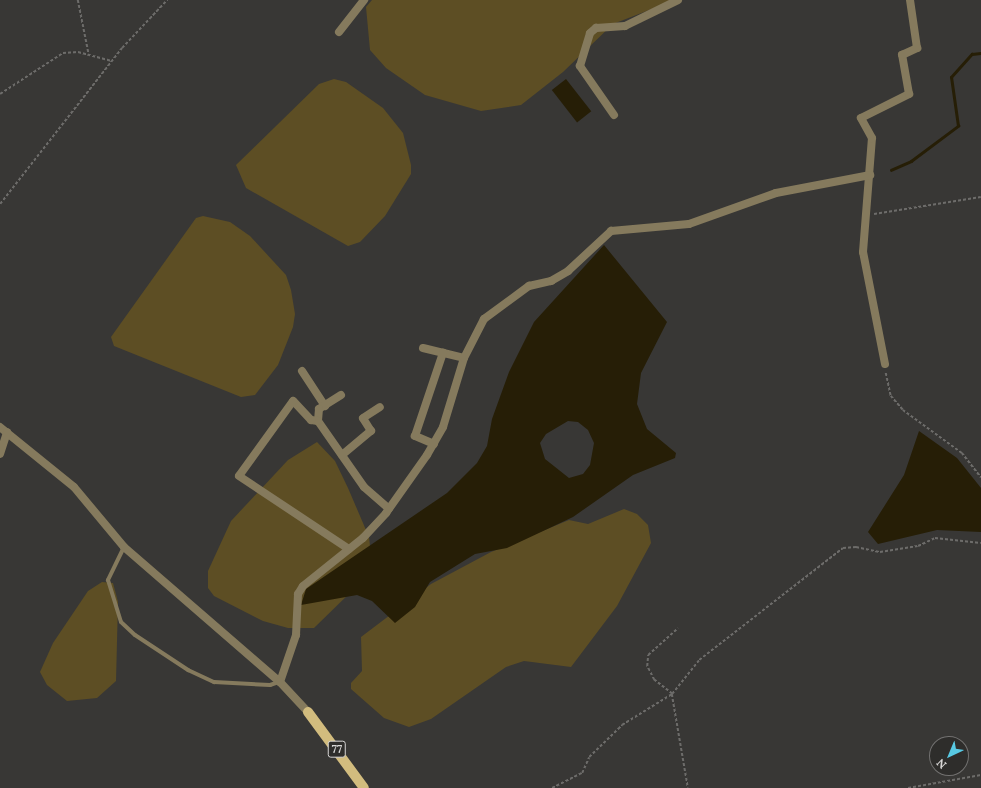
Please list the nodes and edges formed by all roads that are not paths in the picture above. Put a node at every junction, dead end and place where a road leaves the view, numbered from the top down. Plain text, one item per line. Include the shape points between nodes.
1 (364, 0) edge
2 (678, 0) edge
3 (910, 0) edge
4 (340, 32) dead end
5 (614, 116) dead end
6 (870, 175) junction
7 (423, 348) dead end
8 (443, 353) junction
9 (464, 358) junction
10 (885, 364) road end
11 (302, 370) dead end
12 (341, 395) dead end
13 (325, 406) junction
14 (380, 407) dead end
15 (318, 421) junction
16 (0, 427) edge
17 (7, 432) junction
18 (434, 444) junction
19 (0, 454) edge
20 (342, 455) junction
21 (389, 509) junction
22 (124, 547) junction
23 (350, 549) junction
24 (280, 682) junction
25 (308, 712) joint
26 (364, 788) edge

1 - 4 street
2 - 5 street via 625,26 596,28 590,33 580,66
3 - 6 street via 916,48 902,55 909,94 861,118 872,138
6 - 9 street via 776,193 689,224 611,231 568,271 552,281 529,286 484,319
6 - 10 street via 863,252
7 - 8 street
8 - 9 street
8 - 18 street via 415,436
9 - 18 street via 443,427
11 - 13 street
12 - 13 street
13 - 15 street via 319,410
14 - 20 street via 363,418 371,431
15 - 20 street
15 - 23 street via 311,420 293,401 239,476
16 - 17 street
17 - 19 street
17 - 22 street via 74,487
18 - 21 street
20 - 21 street via 364,487
21 - 23 street
22 - 24 street
22 - 24 lane via 108,580 121,622 135,635 188,670 214,682 270,685
23 - 24 street via 298,594 296,635
24 - 25 street
25 - 26 main road, 77

